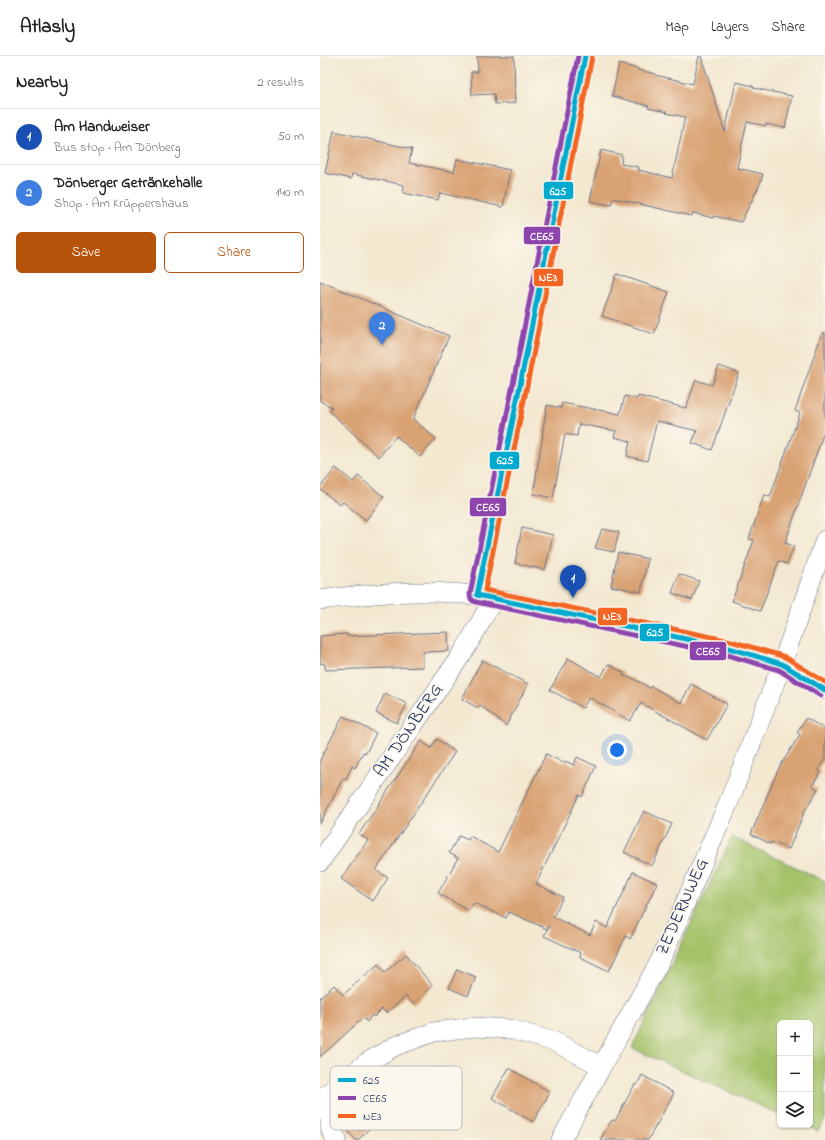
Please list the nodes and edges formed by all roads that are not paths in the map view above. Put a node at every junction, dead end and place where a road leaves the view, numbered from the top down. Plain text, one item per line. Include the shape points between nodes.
1 (585, 56) edge
2 (825, 540) edge
3 (485, 596) junction
4 (320, 600) edge
5 (782, 664) junction
6 (825, 690) edge
7 (320, 862) edge
8 (362, 1066) edge
9 (601, 1066) junction
10 (324, 1093) edge
11 (330, 1126) edge
12 (331, 1130) edge
13 (337, 1140) edge
14 (561, 1140) edge

1 - 3 street, AM DÖNBERG via 522,378
2 - 5 street, ZEDERNWEG
3 - 4 street via 418,591
3 - 5 street via 729,648
3 - 7 street, AM DÖNBERG via 466,648
5 - 6 street
5 - 9 street, ZEDERNWEG via 728,804 661,959
8 - 9 street via 395,1046 434,1032 473,1027 510,1029 555,1042
9 - 14 street, ZEDERNWEG
10 - 11 street
12 - 13 street

